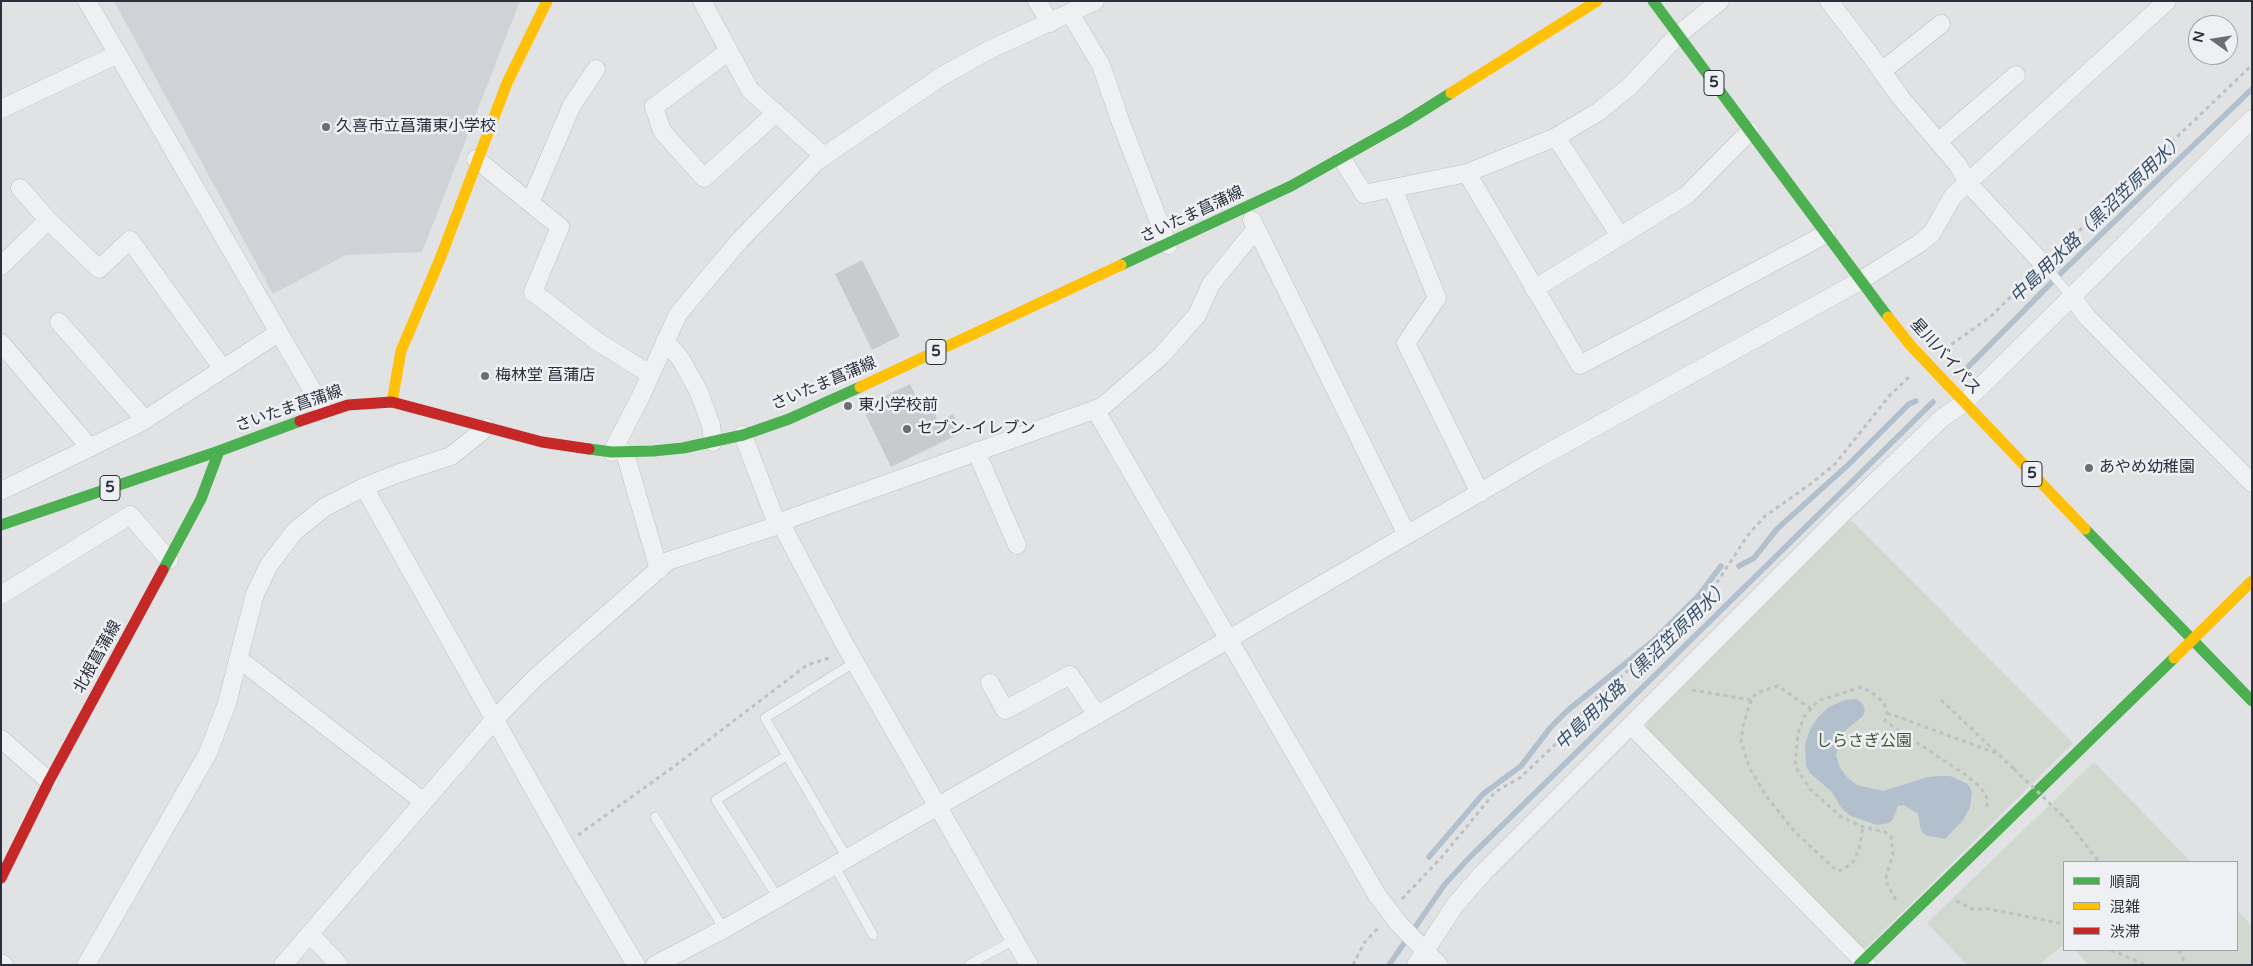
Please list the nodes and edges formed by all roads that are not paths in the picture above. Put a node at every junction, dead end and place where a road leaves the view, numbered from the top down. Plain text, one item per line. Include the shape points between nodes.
1 (87, 1) edge
2 (547, 1) edge
3 (702, 1) edge
4 (1037, 1) edge
5 (1095, 1) edge
6 (1597, 1) edge
7 (1653, 1) edge
8 (1720, 1) edge
9 (1829, 1) edge
10 (2167, 1) edge
11 (1070, 13) junction
12 (1050, 23) junction
13 (1941, 24) dead end
14 (1678, 35) junction
15 (729, 51) junction
16 (118, 54) junction
17 (596, 69) dead end
18 (1882, 70) junction
19 (2016, 75) dead end
20 (1, 109) edge
21 (776, 114) junction
22 (2252, 119) edge
23 (1750, 131) junction
24 (1556, 137) junction
25 (1938, 142) junction
26 (824, 156) junction
27 (476, 159) junction
28 (1342, 159) junction
29 (1466, 173) junction
30 (1968, 183) junction
31 (20, 188) dead end
32 (1393, 188) junction
33 (530, 202) junction
34 (1248, 207) junction
35 (48, 220) junction
36 (1256, 229) junction
37 (1826, 234) junction
38 (1620, 236) junction
39 (1168, 245) junction
40 (1, 266) edge
41 (2045, 266) joint
42 (1860, 281) junction
43 (1534, 288) junction
44 (2068, 292) junction
45 (59, 322) dead end
46 (278, 333) junction
47 (665, 341) junction
48 (1, 343) edge
49 (223, 369) junction
50 (650, 374) junction
51 (392, 402) junction
52 (1964, 402) junction
53 (1095, 409) junction
54 (325, 412) junction
55 (145, 420) junction
56 (486, 428) junction
57 (742, 435) junction
58 (713, 442) junction
59 (90, 448) junction
60 (219, 451) junction
61 (619, 452) junction
62 (976, 452) junction
63 (2252, 483) edge
64 (364, 487) junction
65 (1, 491) edge
66 (1480, 493) junction
67 (778, 523) junction
68 (1, 525) edge
69 (1407, 536) junction
70 (1017, 545) dead end
71 (169, 560) junction
72 (659, 570) junction
73 (2252, 582) edge
74 (1, 595) edge
75 (1229, 639) junction
76 (2192, 641) junction
77 (239, 659) junction
78 (854, 663) junction
79 (990, 683) dead end
80 (2252, 701) edge
81 (1097, 715) junction
82 (495, 719) junction
83 (1632, 726) junction
84 (1, 739) edge
85 (786, 756) junction
86 (49, 781) junction
87 (424, 802) junction
88 (939, 805) junction
89 (655, 817) dead end
90 (841, 862) junction
91 (1, 878) edge
92 (778, 898) junction
93 (724, 929) junction
94 (311, 935) junction
95 (872, 935) dead end
96 (1015, 939) junction
97 (1420, 953) edge
98 (1863, 963) edge
99 (86, 965) edge
100 (283, 965) edge
101 (339, 965) edge
102 (636, 965) edge
103 (655, 965) edge
104 (969, 965) edge
105 (1029, 965) edge
106 (1439, 965) edge

1 - 16 street
2 - 27 main road via 524,44
3 - 15 street
4 - 12 street
5 - 11 street
6 - 28 main road, さいたま菖蒲線 / 5
7 - 14 main road, 星川バイパス / 5
8 - 14 street
9 - 18 street
10 - 30 street
11 - 12 street
11 - 39 street via 1101,65
12 - 26 street via 989,50 942,76
13 - 18 street
14 - 23 main road, 星川バイパス / 5
14 - 24 street via 1630,86 1598,112
15 - 21 street via 750,90
15 - 21 street via 654,107 662,131 704,178
16 - 20 street
16 - 46 street
17 - 33 street via 571,106
18 - 25 street
19 - 25 street
21 - 26 street
22 - 44 street
23 - 37 main road, 星川バイパス / 5
23 - 38 street via 1687,195
24 - 29 street
24 - 38 street
25 - 30 street via 1958,165
26 - 47 street via 734,248 678,314
27 - 33 street
27 - 51 main road via 440,259 401,351
28 - 32 street via 1364,194
28 - 34 main road, さいたま菖蒲線 / 5
29 - 32 street
29 - 43 street
30 - 41 street
30 - 42 street via 1953,196 1932,233
31 - 35 street
32 - 66 street via 1437,298 1406,343
33 - 50 street via 560,227 533,292 598,342
34 - 36 street
34 - 39 main road, さいたま菖蒲線 / 5
35 - 40 street
35 - 49 street via 99,269 130,240
36 - 53 street via 1211,284 1197,315 1162,355 1102,407
36 - 69 street
37 - 42 main road, 星川バイパス / 5
37 - 43 street via 1580,365
38 - 43 street
39 - 57 main road, さいたま菖蒲線 / 5 via 844,395
41 - 44 lane
42 - 52 main road, 星川バイパス / 5 via 1911,346
42 - 66 street
44 - 52 street
44 - 63 street via 2087,317
45 - 55 street
46 - 49 street
46 - 54 street
47 - 50 street
47 - 58 street via 680,358 698,390 711,425
48 - 59 street
49 - 55 street
50 - 61 street
51 - 54 main road, さいたま菖蒲線 / 5 via 348,405
51 - 56 main road, さいたま菖蒲線 / 5
52 - 76 main road, 星川バイパス / 5
52 - 83 street via 1942,418 1842,514
53 - 62 street
53 - 75 street
54 - 60 main road, さいたま菖蒲線 / 5
55 - 59 street
56 - 61 main road, さいたま菖蒲線 / 5 via 542,442
56 - 64 street via 452,456
57 - 58 main road, さいたま菖蒲線 / 5
57 - 67 street
58 - 61 main road, さいたま菖蒲線 / 5 via 653,451
59 - 65 street
60 - 68 main road, さいたま菖蒲線 / 5
60 - 71 main road, 北根菖蒲線 via 201,499
61 - 72 street
62 - 67 street
62 - 70 street
64 - 77 street via 325,507 295,531 269,565 254,594
64 - 82 street
66 - 69 street
67 - 72 street via 668,561
67 - 78 street
69 - 75 street
71 - 74 street via 130,514
71 - 86 main road, 北根菖蒲線
72 - 82 street via 535,678
73 - 76 main road
75 - 81 street
75 - 97 street via 1391,923
76 - 80 main road, 星川バイパス / 5
76 - 98 main road
77 - 87 street
77 - 99 street via 208,753
78 - 85 lane via 765,718
78 - 88 street
79 - 81 street via 1005,710 1070,675
81 - 88 street
82 - 87 street
82 - 102 street
83 - 97 street via 1483,873
83 - 98 street
84 - 86 street
85 - 90 lane
85 - 92 lane via 716,800
86 - 91 main road, 北根菖蒲線
87 - 94 street
88 - 90 street
88 - 96 street
89 - 93 lane
90 - 92 street
90 - 95 lane
92 - 93 street
93 - 103 street
94 - 100 street
94 - 101 street
96 - 104 lane
96 - 105 street
97 - 106 street

